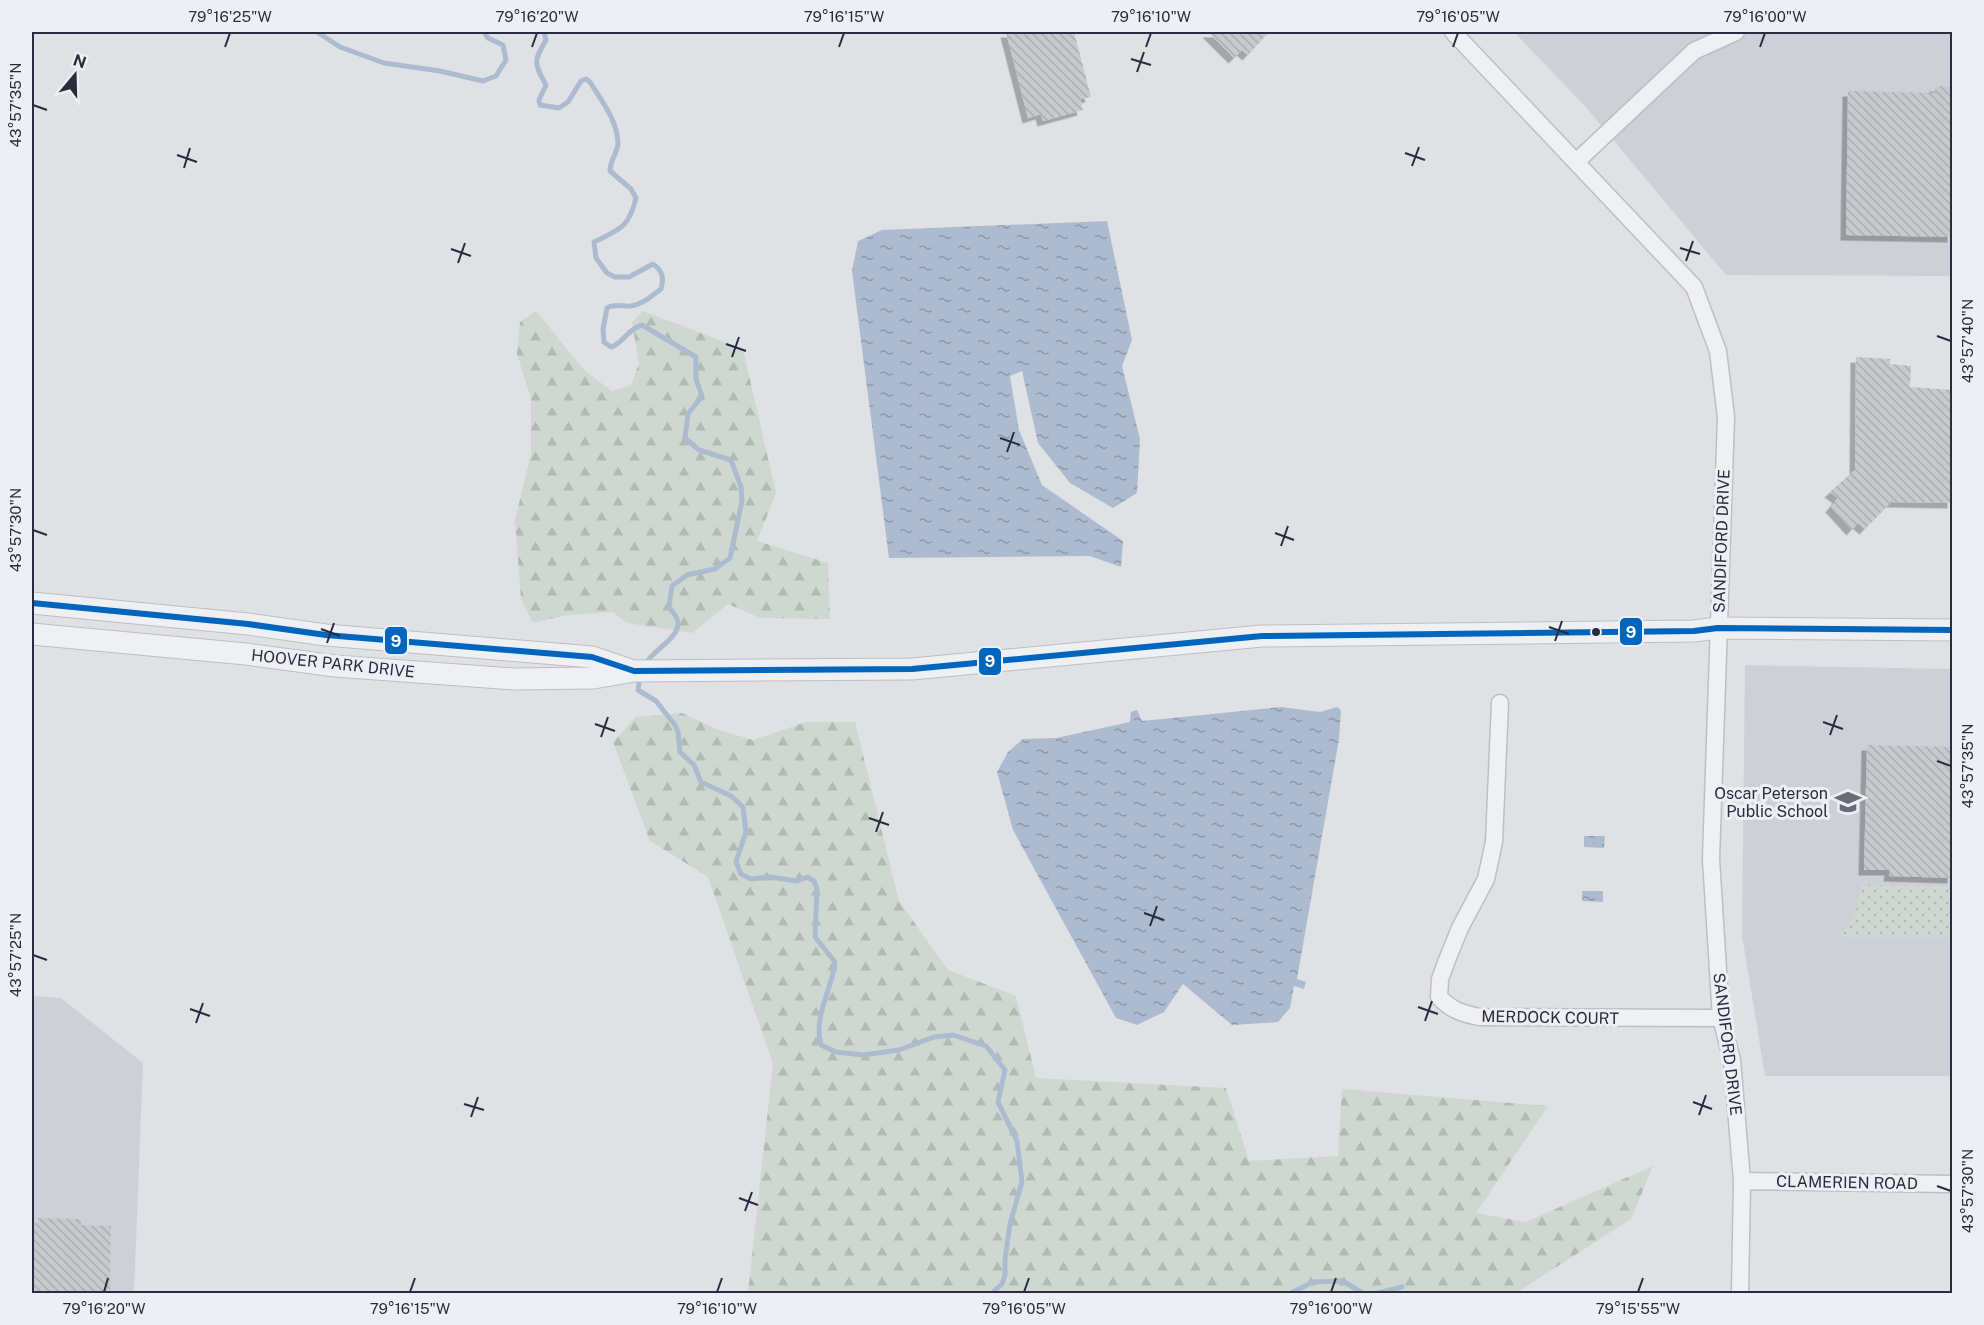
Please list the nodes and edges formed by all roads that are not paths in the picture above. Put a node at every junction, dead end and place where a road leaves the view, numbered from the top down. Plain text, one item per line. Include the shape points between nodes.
1 (1453, 32) edge
2 (1736, 32) edge
3 (1576, 162) junction
4 (32, 603) edge
5 (1718, 628) junction
6 (1953, 630) edge
7 (32, 634) edge
8 (634, 671) junction
9 (1500, 703) dead end
10 (1721, 1018) junction
11 (1742, 1181) junction
12 (1953, 1184) edge
13 (1740, 1293) edge

1 - 3 street, SANDIFORD DRIVE
2 - 3 street via 1694,51
3 - 5 street, SANDIFORD DRIVE via 1695,288 1718,351 1726,417
4 - 8 street, HOOVER PARK DRIVE via 326,635 592,657
5 - 6 street, HOOVER PARK DRIVE
5 - 8 street, HOOVER PARK DRIVE via 1262,636 912,669
5 - 10 street, SANDIFORD DRIVE via 1711,859
7 - 8 street, HOOVER PARK DRIVE via 335,666 514,679 594,678
9 - 10 street, MERDOCK COURT via 1494,842 1486,879 1460,928 1440,979 1439,997 1462,1014 1480,1017
10 - 11 street, SANDIFORD DRIVE via 1732,1060
11 - 12 street, CLAMERIEN ROAD
11 - 13 street, SANDIFORD DRIVE

